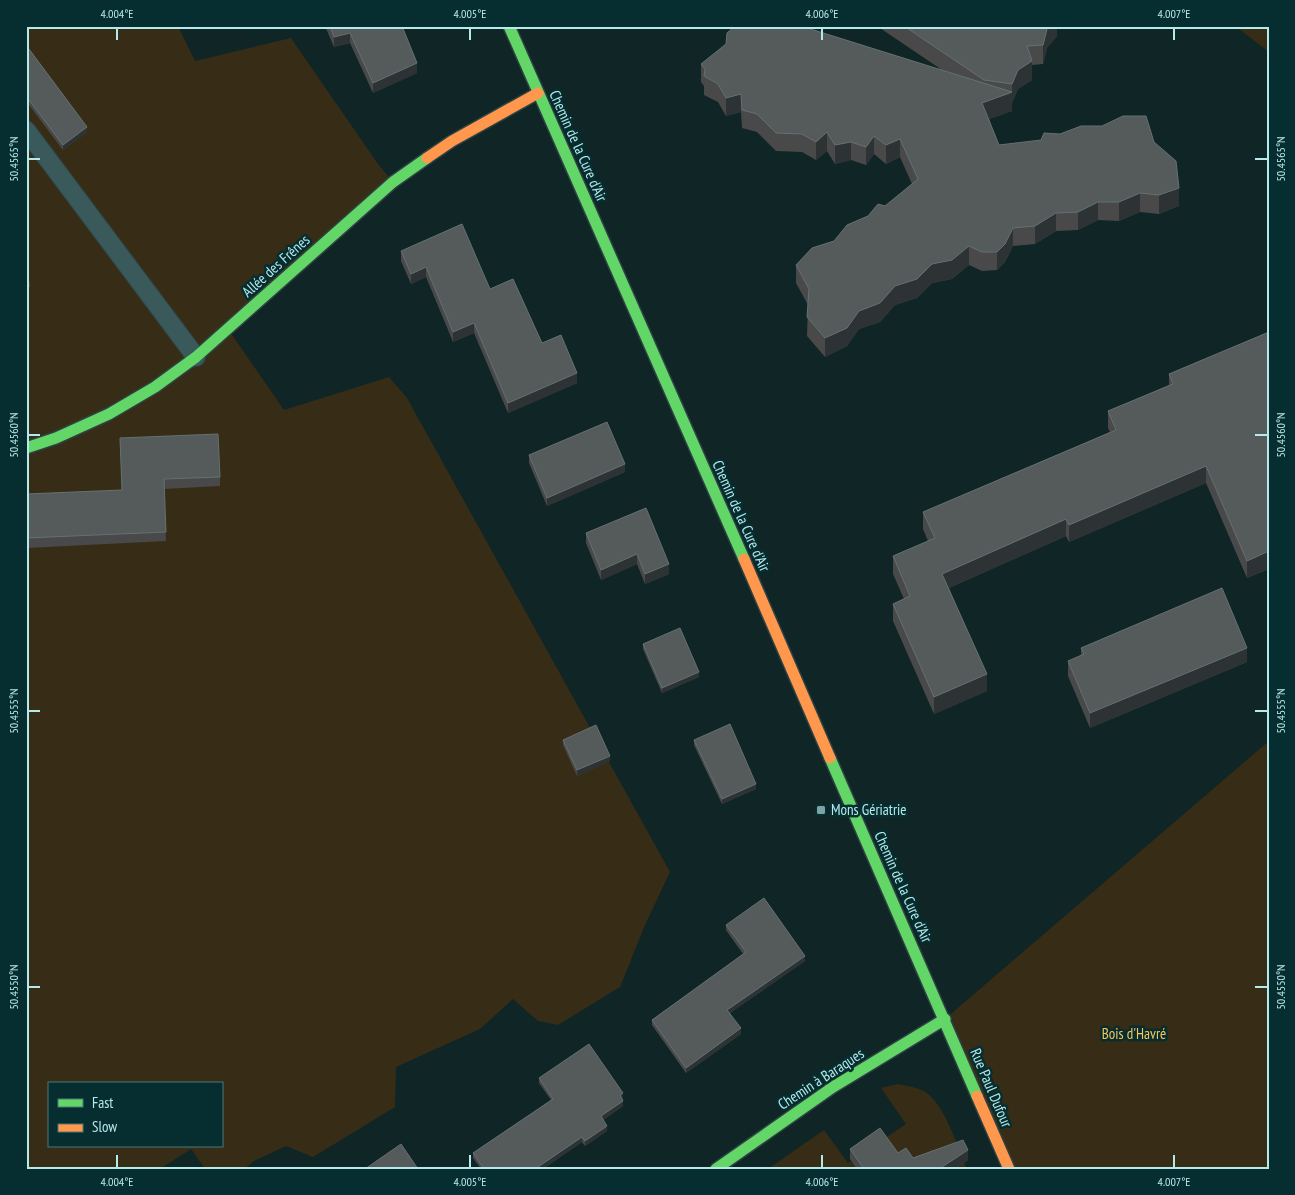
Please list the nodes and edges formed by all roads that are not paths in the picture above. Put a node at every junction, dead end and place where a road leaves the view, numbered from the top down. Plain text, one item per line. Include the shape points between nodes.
1 (509, 26) edge
2 (538, 93) junction
3 (26, 130) edge
4 (196, 357) junction
5 (26, 448) edge
6 (945, 1019) junction
7 (716, 1169) edge
8 (1010, 1169) edge

1 - 2 street, Chemin de la Cure d'Air
2 - 4 street, Allée des Frênes via 452,141 393,182
2 - 6 street, Chemin de la Cure d'Air
3 - 4 lane
4 - 5 street, Allée des Frênes via 155,387 109,414
6 - 7 street, Chemin à Baraques via 833,1087
6 - 8 street, Rue Paul Dufour

